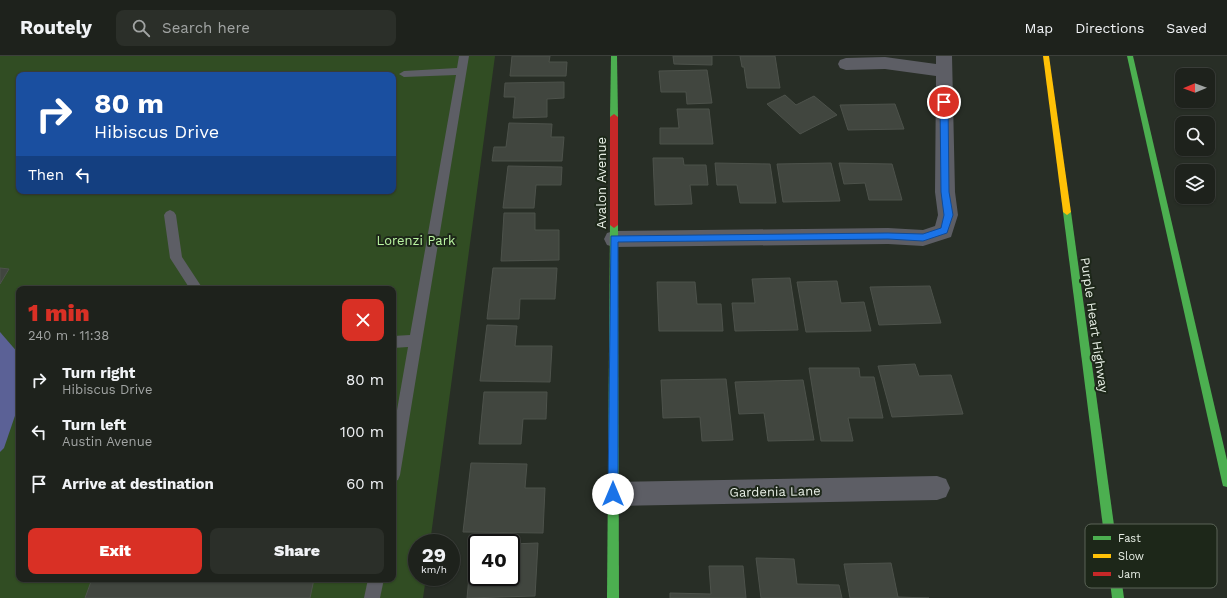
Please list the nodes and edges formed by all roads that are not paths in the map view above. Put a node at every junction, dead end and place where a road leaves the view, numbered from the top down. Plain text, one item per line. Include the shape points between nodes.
1 (464, 56) edge
2 (614, 56) edge
3 (1046, 56) edge
4 (1130, 56) edge
5 (846, 64) dead end
6 (944, 64) edge
7 (461, 71) junction
8 (404, 74) dead end
9 (170, 215) dead end
10 (614, 239) junction
11 (195, 286) edge
12 (416, 341) junction
13 (396, 342) edge
14 (396, 458) edge
15 (1227, 482) edge
16 (937, 488) dead end
17 (613, 494) junction
18 (1108, 524) edge
19 (375, 582) edge
20 (1117, 588) edge
21 (372, 598) edge
22 (613, 598) edge
23 (1118, 598) edge

1 - 7 lane
2 - 10 main road, Avalon Avenue
3 - 18 main road, Purple Heart Highway
4 - 15 main road
5 - 6 street
6 - 10 street via 945,192 948,215 944,231 923,238 888,236
7 - 8 lane
7 - 12 lane
9 - 11 lane via 176,258
10 - 17 main road, Avalon Avenue
12 - 13 lane
12 - 14 lane
16 - 17 street, Gardenia Lane
17 - 22 main road, Avalon Avenue
19 - 21 lane
20 - 23 main road, Purple Heart Highway

